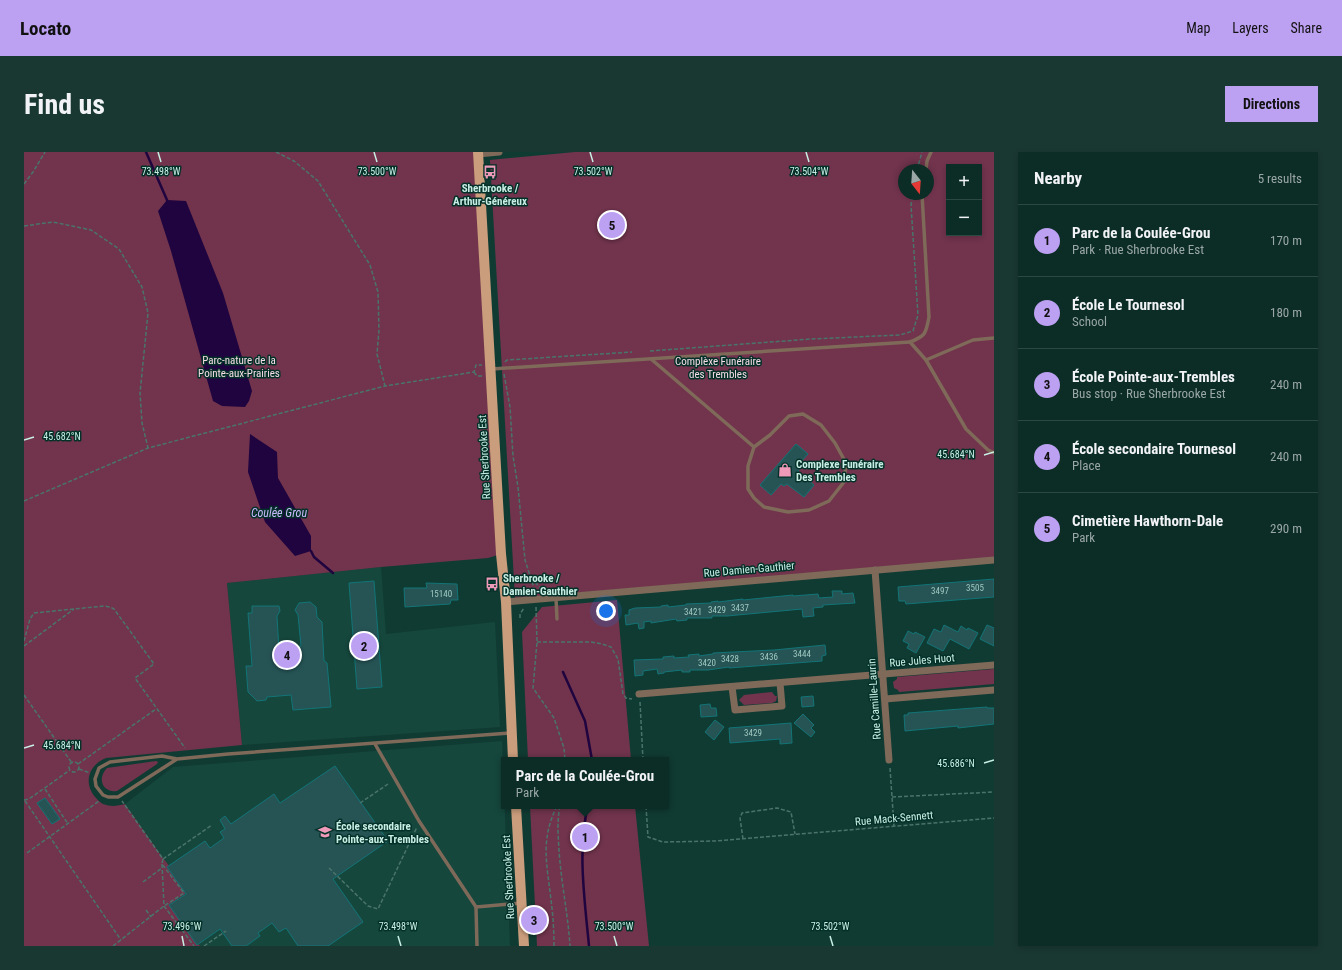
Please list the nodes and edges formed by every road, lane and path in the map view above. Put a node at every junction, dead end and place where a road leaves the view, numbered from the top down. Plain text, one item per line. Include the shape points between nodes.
1 (45, 152) edge
2 (276, 152) edge
3 (499, 152) edge
4 (922, 152) edge
5 (931, 152) edge
6 (478, 153) edge
7 (919, 164) edge
8 (927, 164) edge
9 (24, 184) edge
10 (912, 200) edge
11 (922, 200) edge
12 (24, 226) edge
13 (994, 338) edge
14 (910, 342) junction
15 (650, 351) dead end
16 (632, 352) dead end
17 (651, 358) junction
18 (507, 360) dead end
19 (926, 360) junction
20 (476, 365) dead end
21 (491, 369) junction
22 (474, 372) junction
23 (477, 376) dead end
24 (505, 376) dead end
25 (385, 386) junction
26 (754, 447) junction
27 (148, 448) junction
28 (994, 453) edge
29 (24, 501) edge
30 (994, 560) edge
31 (876, 570) junction
32 (530, 576) junction
33 (544, 593) dead end
34 (535, 595) dead end
35 (556, 597) junction
36 (506, 602) junction
37 (536, 607) dead end
38 (75, 608) junction
39 (526, 608) dead end
40 (520, 618) dead end
41 (557, 619) dead end
42 (24, 641) edge
43 (537, 642) junction
44 (24, 646) edge
45 (994, 665) edge
46 (883, 674) junction
47 (780, 683) junction
48 (732, 687) junction
49 (994, 690) edge
50 (639, 694) joint
51 (24, 696) edge
52 (632, 699) dead end
53 (885, 699) junction
54 (156, 709) junction
55 (511, 733) junction
56 (375, 744) junction
57 (185, 748) dead end
58 (513, 757) edge
59 (565, 757) edge
60 (643, 757) edge
61 (177, 759) junction
62 (889, 760) joint
63 (72, 763) junction
64 (78, 764) junction
65 (79, 769) junction
66 (70, 770) junction
67 (90, 773) dead end
68 (388, 784) dead end
69 (44, 788) junction
70 (994, 792) edge
71 (118, 797) junction
72 (892, 797) junction
73 (25, 800) edge
74 (99, 801) dead end
75 (360, 803) dead end
76 (516, 809) edge
77 (556, 809) edge
78 (558, 809) edge
79 (646, 809) edge
80 (994, 818) edge
81 (68, 824) junction
82 (212, 825) dead end
83 (894, 826) junction
84 (417, 828) dead end
85 (795, 834) junction
86 (50, 837) junction
87 (743, 839) junction
88 (27, 853) dead end
89 (163, 858) junction
90 (162, 864) junction
91 (162, 868) junction
92 (329, 868) dead end
93 (143, 882) dead end
94 (521, 903) junction
95 (164, 906) junction
96 (476, 907) junction
97 (146, 910) dead end
98 (151, 917) junction
99 (226, 930) dead end
100 (121, 940) junction
101 (113, 946) edge
102 (194, 946) edge
103 (204, 946) edge
104 (477, 946) edge
105 (524, 946) edge
106 (554, 946) edge
107 (570, 946) edge

1 - 9 path
2 - 25 path via 294,161 318,181 370,264 378,292 377,354
3 - 6 street
4 - 7 path
5 - 8 lane
6 - 21 main road, Rue Sherbrooke Est
10 - 15 path via 918,315 913,331 900,336 811,339
11 - 14 lane via 929,317 926,333
12 - 27 path via 53,222 91,230 119,249 142,287 148,313 140,393 142,423
13 - 19 lane via 972,340
14 - 17 lane
14 - 19 lane
16 - 18 path
17 - 21 lane
17 - 26 lane
19 - 28 lane via 966,429
20 - 22 path
21 - 36 main road, Rue Sherbrooke Est
22 - 23 path
22 - 25 path
24 - 32 path via 525,560
25 - 27 path
26 - 26 lane via 748,466 748,489 764,507 788,512 809,510 829,501 844,482 846,463 835,443 821,424 803,414 789,416
27 - 29 path
30 - 31 street, Rue Damien-Gauthier
31 - 35 street, Rue Damien-Gauthier
31 - 46 street, Rue Camille-Laurin
32 - 33 path
32 - 34 path
35 - 36 street, Rue Damien-Gauthier
35 - 41 lane
36 - 55 main road, Rue Sherbrooke Est
37 - 43 path
38 - 42 path via 34,612
38 - 44 path
38 - 54 path via 110,606 116,612 154,664 135,678
39 - 40 path via 521,612
43 - 52 path via 591,642 611,647 618,659 623,694 626,698
43 - 59 path via 533,688 554,718
45 - 46 street, Rue Jules Huot
46 - 47 street, Rue Jules Huot
46 - 53 street, Rue Camille-Laurin
47 - 48 street, Rue Jules Huot
47 - 48 street via 782,706 735,710
48 - 50 street, Rue Jules Huot
49 - 53 street
50 - 60 path
51 - 63 path
53 - 62 street, Rue Camille-Laurin
54 - 57 path
54 - 64 path
55 - 56 lane
55 - 58 main road, Rue Sherbrooke Est
56 - 61 lane
56 - 96 lane via 419,821
61 - 71 lane
61 - 71 lane via 162,756 110,762 99,768 95,779 96,786 103,795
62 - 72 path
63 - 64 path
63 - 66 path
64 - 65 path
65 - 66 path via 76,772
65 - 67 path
66 - 69 path
68 - 75 path
69 - 73 path
69 - 81 path
70 - 72 path, Rue Mack-Sennett
71 - 89 path
72 - 83 path
73 - 86 path
74 - 81 path
76 - 94 main road, Rue Sherbrooke Est
77 - 106 path via 550,820 546,846
78 - 107 path via 561,879
79 - 87 path, Rue Mack-Sennett via 648,837 663,842
80 - 83 path, Rue Mack-Sennett
81 - 86 path
82 - 89 path
83 - 85 path, Rue Mack-Sennett
84 - 92 path via 378,909 368,906
85 - 87 path, Rue Mack-Sennett
85 - 87 path via 791,812 777,808 742,813 740,818
86 - 88 path
86 - 100 path
89 - 90 path
90 - 91 path
90 - 95 path via 184,894
91 - 93 path
91 - 95 path
94 - 96 lane
94 - 105 main road, Rue Sherbrooke Est
95 - 98 path
95 - 102 path
96 - 104 lane
97 - 98 path
98 - 100 path
99 - 103 path
100 - 101 path

